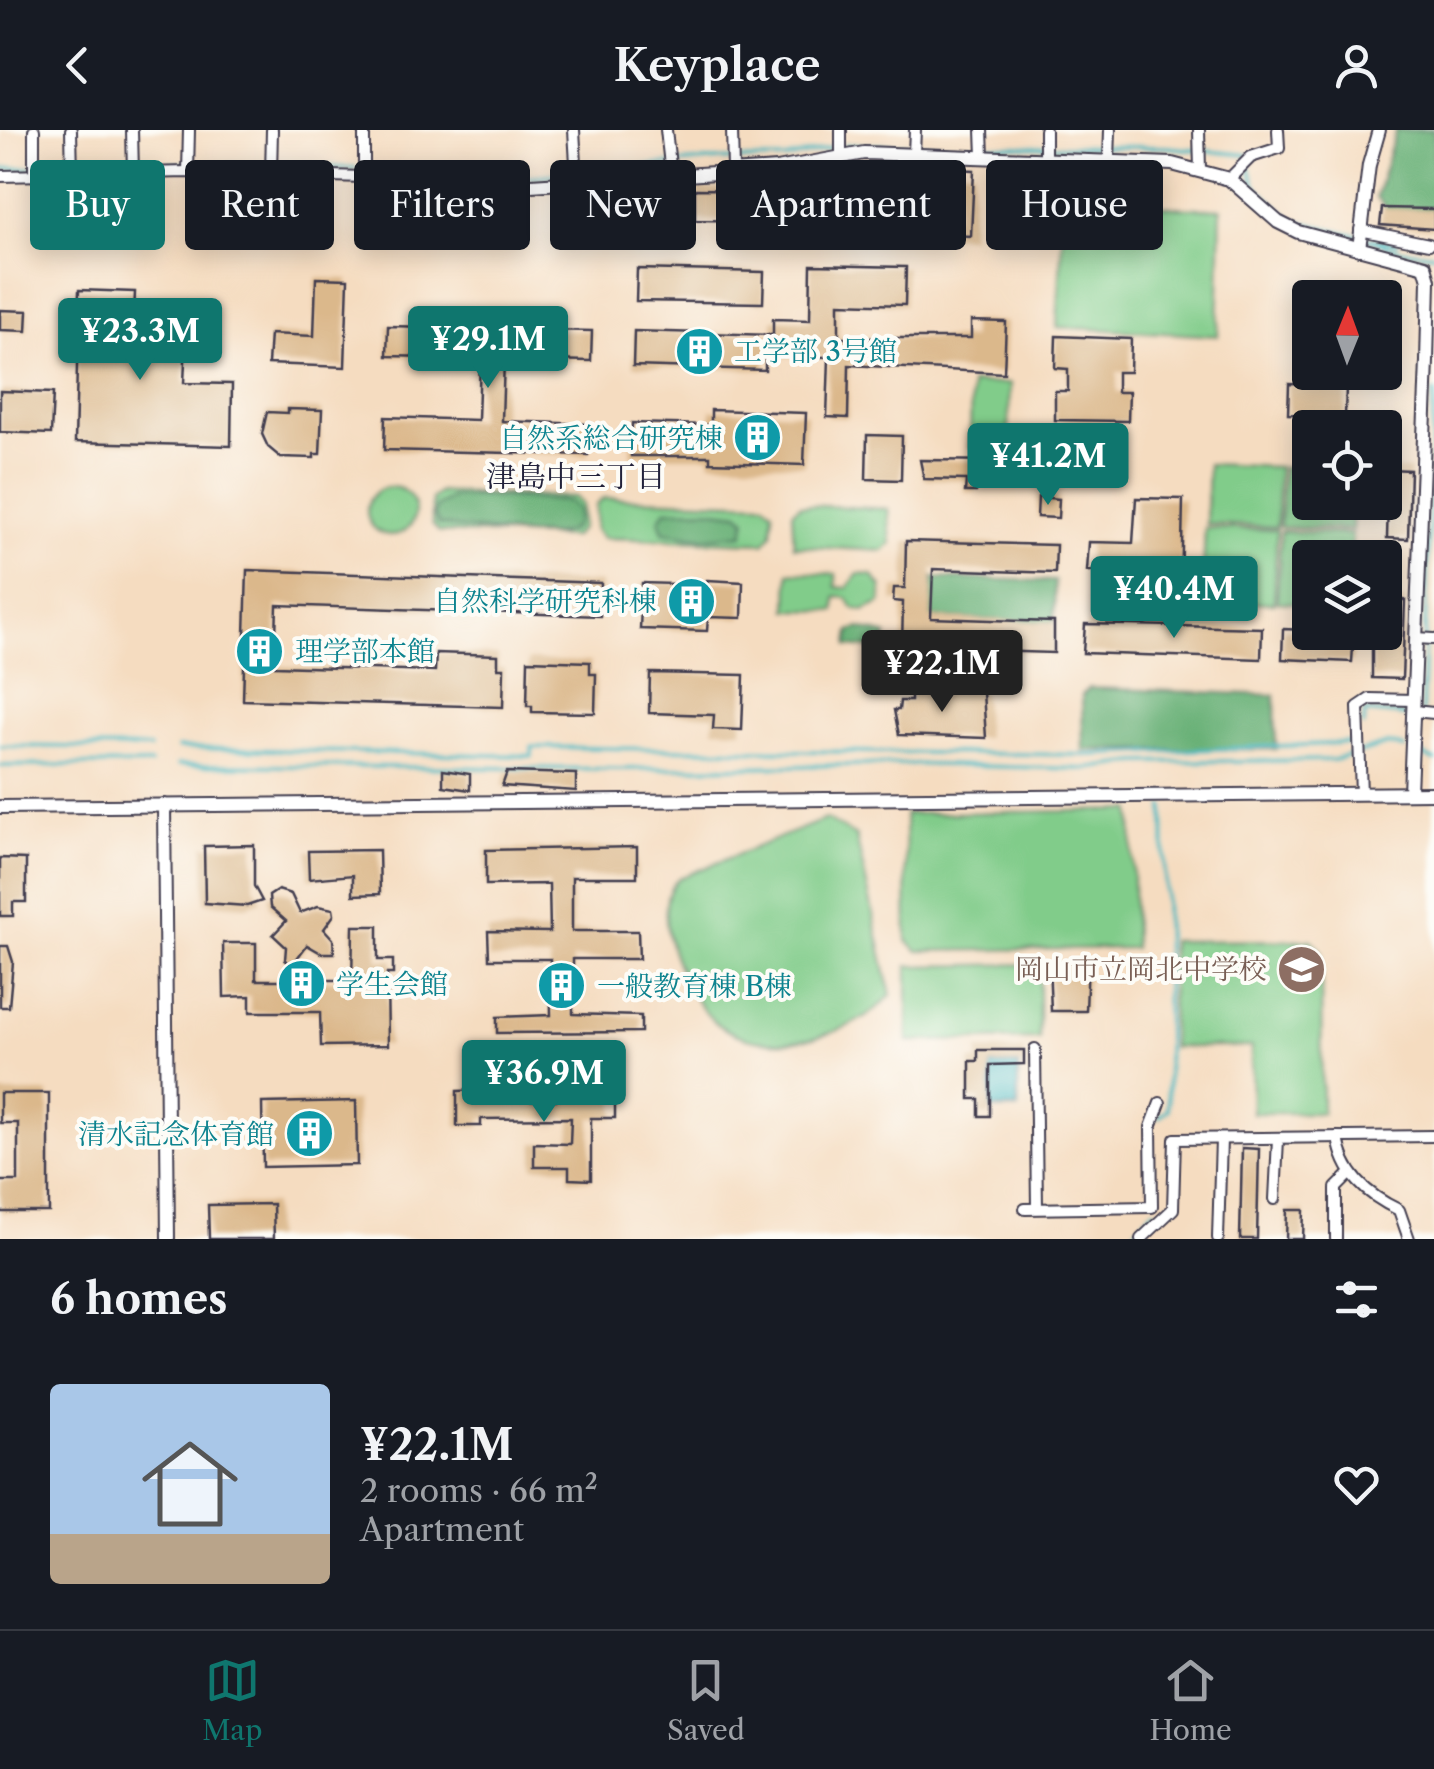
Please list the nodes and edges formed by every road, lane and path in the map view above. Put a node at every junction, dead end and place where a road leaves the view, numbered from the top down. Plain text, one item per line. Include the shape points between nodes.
1 (34, 130) edge
2 (71, 130) edge
3 (132, 130) edge
4 (190, 130) edge
5 (272, 130) edge
6 (364, 130) edge
7 (574, 130) edge
8 (666, 130) edge
9 (732, 130) edge
10 (842, 130) edge
11 (982, 130) edge
12 (1046, 130) edge
13 (1110, 130) edge
14 (1199, 130) edge
15 (1278, 130) edge
16 (1379, 130) edge
17 (914, 143) edge
18 (841, 150) junction
19 (983, 150) junction
20 (1045, 151) junction
21 (1110, 152) junction
22 (34, 160) edge
23 (72, 160) edge
24 (133, 160) edge
25 (188, 160) edge
26 (271, 160) edge
27 (364, 160) edge
28 (575, 160) edge
29 (669, 160) edge
30 (734, 160) edge
31 (807, 160) edge
32 (1200, 170) junction
33 (30, 171) edge
34 (0, 176) edge
35 (1229, 180) junction
36 (1360, 237) junction
37 (1428, 251) edge
38 (1432, 280) edge
39 (1431, 361) edge
40 (1430, 433) edge
41 (1425, 639) edge
42 (1421, 710) edge
43 (1410, 793) junction
44 (1434, 793) edge
45 (1361, 794) junction
46 (0, 806) edge
47 (164, 806) junction
48 (1035, 1049) dead end
49 (1160, 1102) dead end
50 (1434, 1136) edge
51 (1338, 1137) junction
52 (1278, 1138) junction
53 (1222, 1139) junction
54 (1350, 1173) junction
55 (1276, 1199) dead end
56 (1218, 1238) edge
57 (168, 1239) edge
58 (1142, 1239) edge
59 (1336, 1239) edge
60 (1408, 1239) edge

1 - 22 street
2 - 23 street
3 - 24 street
4 - 25 street
5 - 26 street
6 - 27 street
7 - 28 street
8 - 29 street
9 - 30 street
10 - 18 street
11 - 19 street
12 - 20 street
13 - 21 street
14 - 32 street
15 - 35 street via 1279,148 1248,160
16 - 36 street
17 - 18 street
17 - 19 street
18 - 31 street
19 - 20 street
20 - 21 street
21 - 32 street
32 - 35 street
33 - 34 street
35 - 36 street via 1288,227
36 - 37 street
36 - 37 street
37 - 38 street
38 - 39 street
39 - 40 street
40 - 41 street
41 - 42 street
42 - 43 street
42 - 45 street via 1363,702 1355,713
43 - 44 street
43 - 45 street
45 - 47 street
46 - 47 street
47 - 57 street
48 - 49 street via 1031,1208 1152,1207 1151,1126
50 - 51 street
51 - 52 street
51 - 54 street
52 - 53 street
52 - 55 street
53 - 56 street
53 - 58 street via 1174,1139 1173,1209
54 - 59 street via 1336,1188
54 - 60 street via 1399,1210

